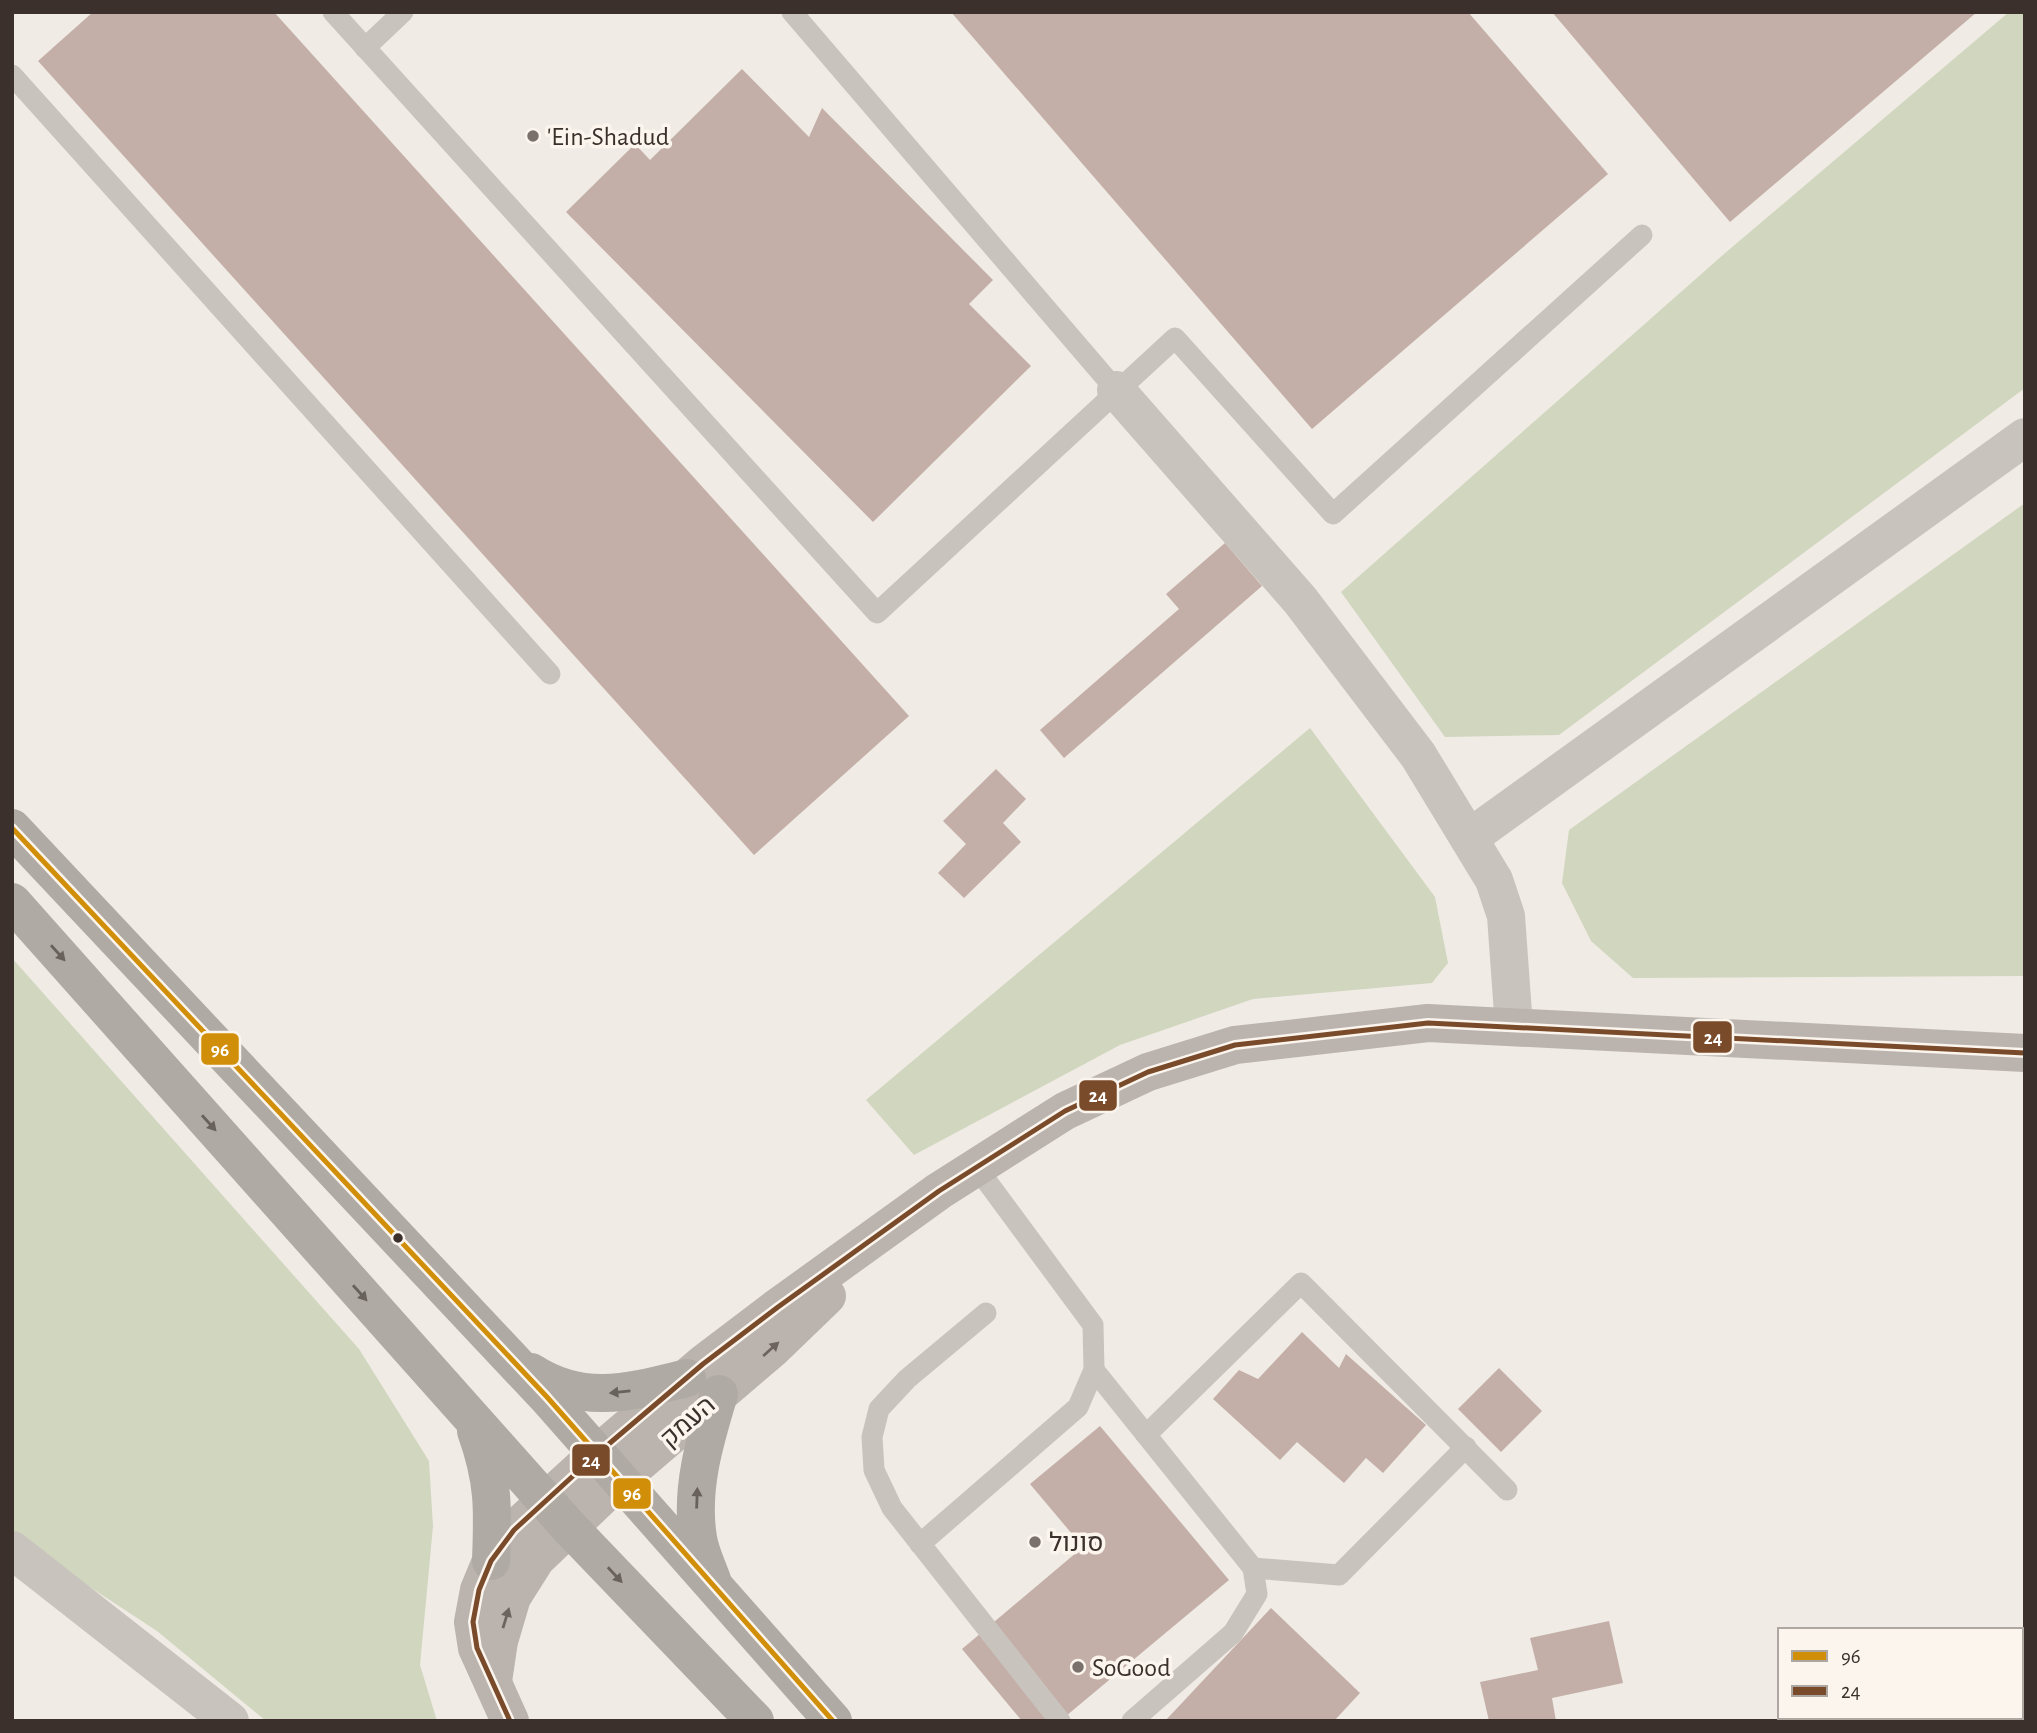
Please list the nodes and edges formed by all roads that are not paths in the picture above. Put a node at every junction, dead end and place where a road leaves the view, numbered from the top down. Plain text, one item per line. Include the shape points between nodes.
1 (333, 12) edge
2 (403, 12) edge
3 (792, 12) edge
4 (365, 48) junction
5 (12, 75) edge
6 (1642, 235) dead end
7 (1116, 390) junction
8 (2025, 437) edge
9 (550, 674) dead end
10 (12, 828) edge
11 (1468, 838) junction
12 (12, 902) edge
13 (1514, 1027) junction
14 (2025, 1053) edge
15 (976, 1168) junction
16 (986, 1313) dead end
17 (512, 1360) junction
18 (1094, 1370) junction
19 (703, 1386) junction
20 (472, 1419) junction
21 (1146, 1435) junction
22 (1466, 1447) junction
23 (608, 1467) junction
24 (1507, 1490) dead end
25 (557, 1513) junction
26 (920, 1544) junction
27 (12, 1550) edge
28 (491, 1561) junction
29 (1253, 1568) junction
30 (715, 1588) junction
31 (493, 1685) junction
32 (230, 1721) edge
33 (510, 1721) edge
34 (755, 1721) edge
35 (833, 1721) edge
36 (1060, 1721) edge
37 (1132, 1721) edge

1 - 4 lane
2 - 4 lane
3 - 7 lane
4 - 7 lane via 877,613
5 - 9 lane
6 - 7 lane via 1333,514 1175,338
7 - 11 street via 1300,600 1418,755
8 - 11 street
10 - 17 highway
11 - 13 street via 1494,880 1506,916
12 -> 20 highway
13 - 14 main road, העמק
13 - 15 main road, העמק via 1428,1023 1235,1045 1147,1072 1065,1111
15 - 18 lane via 1093,1325
15 - 19 main road, העמק via 939,1191 772,1349
16 - 26 lane via 907,1379 879,1409 872,1437 874,1470 892,1508
19 -> 17 highway via 592,1395 550,1384
17 - 23 highway
18 - 21 lane
18 - 26 lane via 1078,1407
19 - 23 main road, העמק
30 -> 19 highway via 698,1539
20 - 25 highway
20 - 28 highway via 493,1498
21 - 22 lane via 1301,1283
21 - 29 lane
22 - 24 lane
22 - 29 lane via 1339,1575
23 - 25 main road, העמק
23 - 30 highway
25 - 28 main road, העמק via 514,1530
31 -> 25 main road, העמק via 512,1597
25 -> 34 highway
26 - 36 lane
27 - 32 street
28 - 31 main road, העמק via 473,1622 477,1648
29 - 37 lane via 1257,1594 1233,1633
30 - 35 highway
31 - 33 main road, העמק

